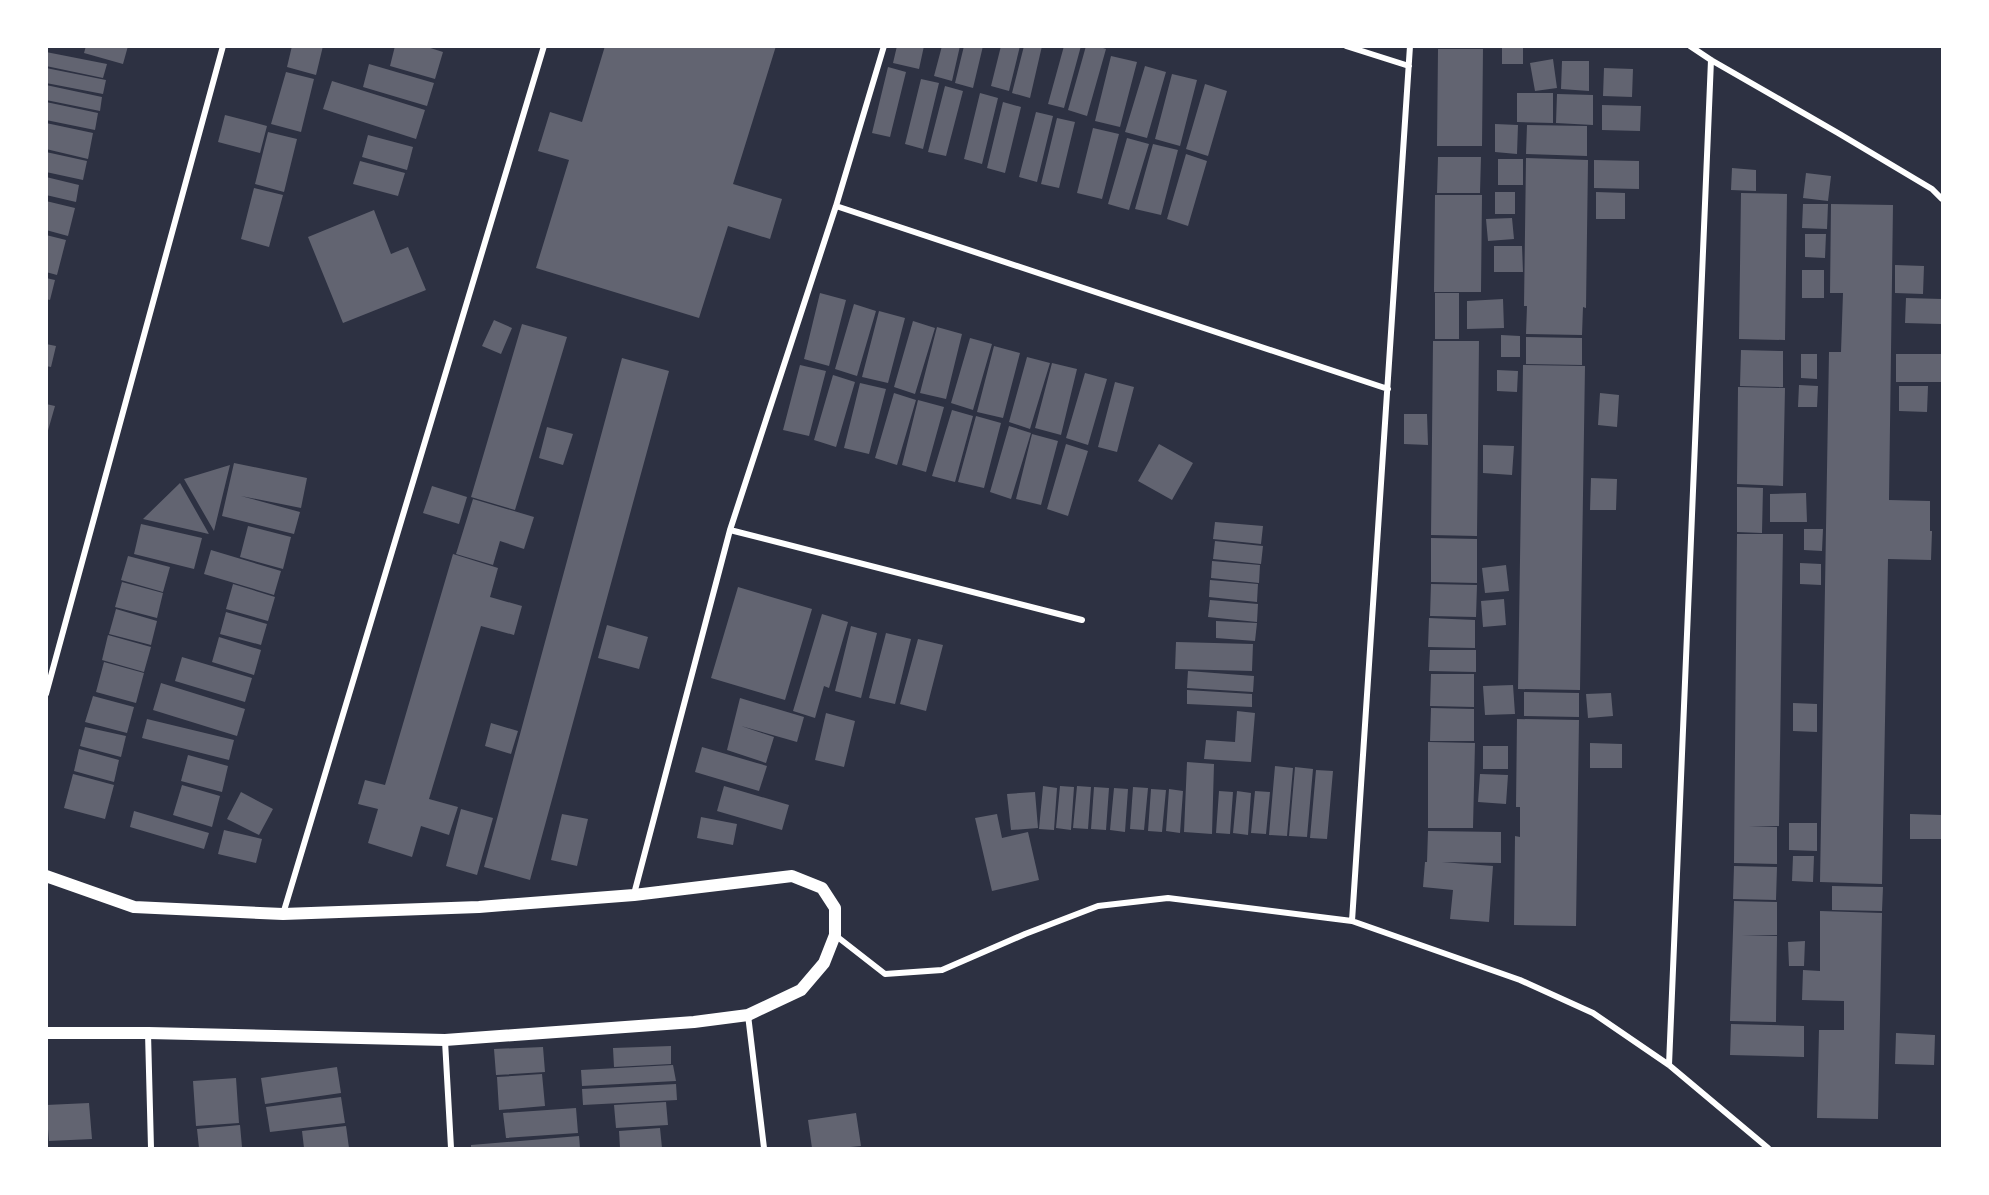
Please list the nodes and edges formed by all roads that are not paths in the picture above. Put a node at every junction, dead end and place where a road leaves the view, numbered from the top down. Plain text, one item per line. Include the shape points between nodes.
1 (223, 46) edge
2 (544, 46) edge
3 (884, 46) edge
4 (1346, 46) edge
5 (1410, 46) edge
6 (1690, 46) edge
7 (1711, 60) junction
8 (1409, 66) junction
9 (1942, 199) edge
10 (836, 206) junction
11 (1388, 389) junction
12 (730, 530) junction
13 (1082, 620) dead end
14 (46, 693) edge
15 (46, 876) edge
16 (634, 895) junction
17 (283, 914) junction
18 (1352, 921) junction
19 (836, 935) junction
20 (748, 1015) junction
21 (148, 1033) junction
22 (46, 1034) edge
23 (445, 1040) junction
24 (1669, 1065) junction
25 (151, 1149) edge
26 (451, 1149) edge
27 (764, 1149) edge
28 (1768, 1149) edge

1 - 14 street
2 - 17 street
3 - 10 street
4 - 8 street
5 - 8 street
6 - 7 street
7 - 9 street via 1932,189
7 - 24 street
8 - 11 street
10 - 11 street
10 - 12 street
11 - 18 street
12 - 13 street
12 - 16 street
15 - 17 main road via 134,907
16 - 17 main road via 478,907
16 - 19 main road via 792,876 822,888 835,908
18 - 19 street via 1168,898 1098,906 942,970 885,974
18 - 24 street via 1520,980 1593,1012
19 - 20 main road via 824,963 801,990
20 - 23 main road
20 - 27 street
21 - 22 main road
21 - 23 main road
21 - 25 street
23 - 26 street
24 - 28 street

